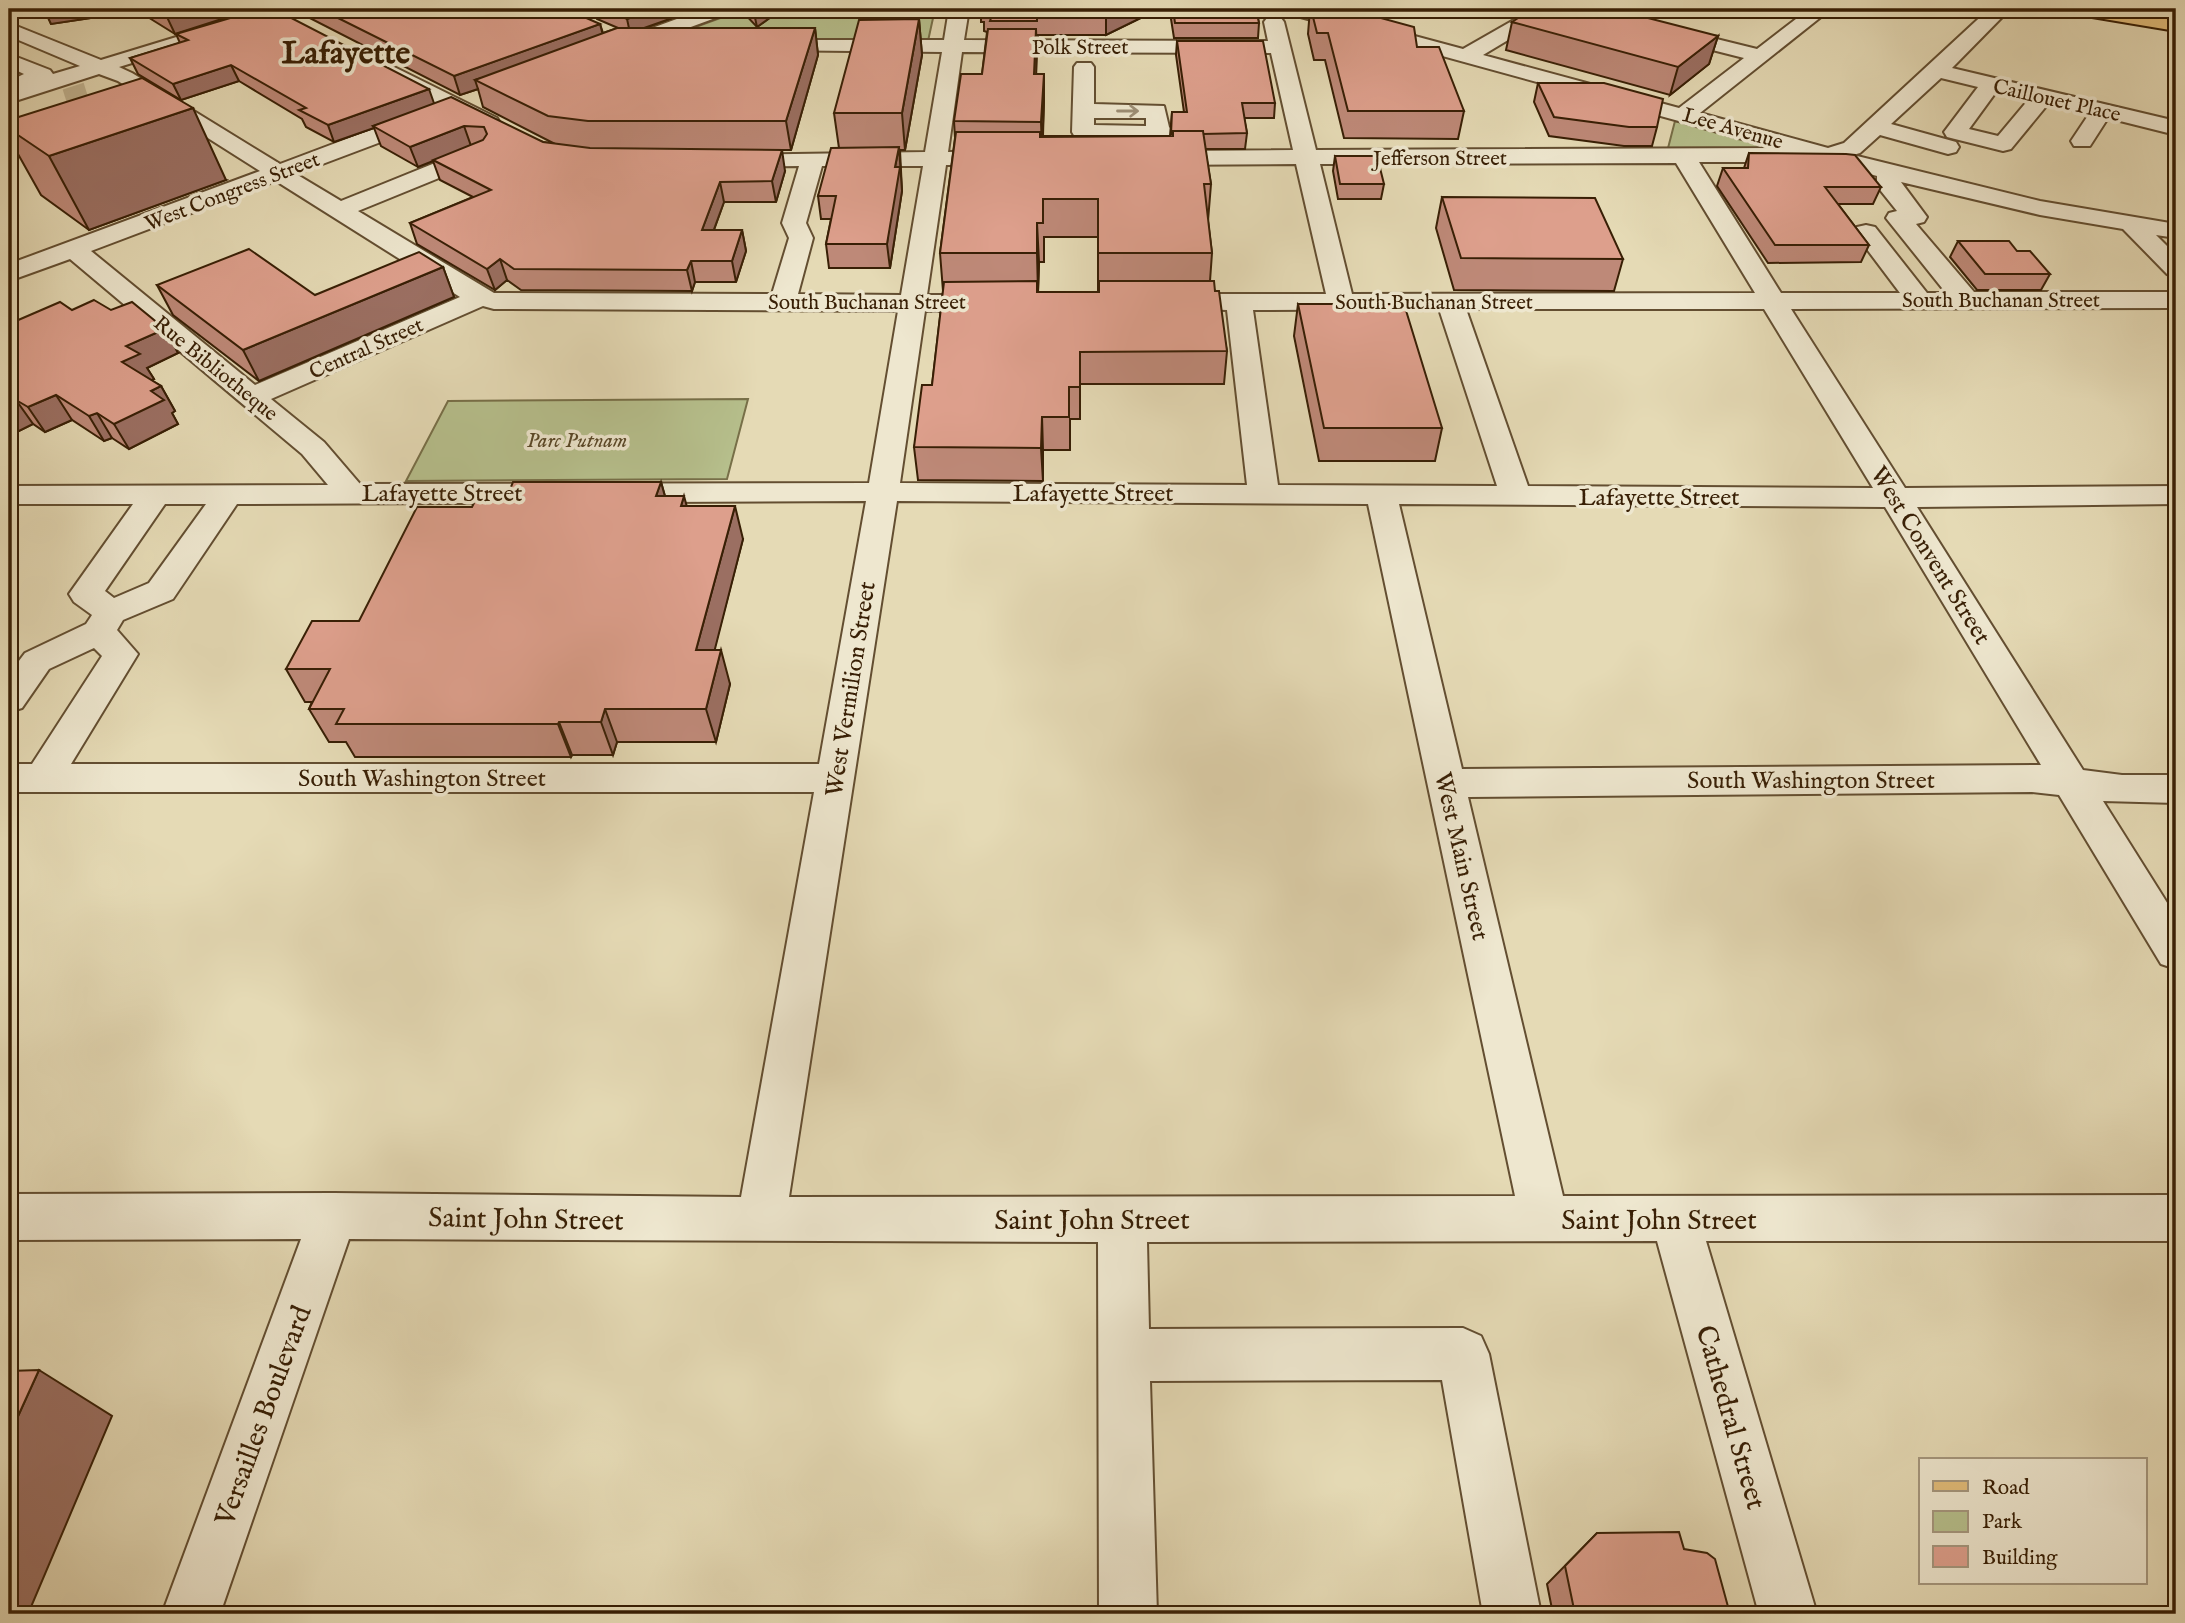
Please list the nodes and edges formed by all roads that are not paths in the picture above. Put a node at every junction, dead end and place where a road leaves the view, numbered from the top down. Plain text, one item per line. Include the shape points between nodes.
1 (722, 9) edge
2 (958, 9) edge
3 (1275, 9) edge
4 (1293, 9) edge
5 (1546, 9) edge
6 (1585, 9) edge
7 (1647, 9) edge
8 (1821, 9) edge
9 (2000, 9) edge
10 (2080, 9) edge
11 (284, 14) edge
12 (2176, 25) edge
13 (9, 29) edge
14 (1780, 41) junction
15 (604, 42) edge
16 (629, 43) junction
17 (673, 46) edge
18 (743, 46) edge
19 (953, 47) junction
20 (1279, 47) junction
21 (68, 53) junction
22 (1468, 55) junction
23 (361, 56) edge
24 (1760, 56) junction
25 (1084, 67) dead end
26 (1937, 71) junction
27 (42, 83) edge
28 (114, 83) junction
29 (1991, 84) junction
30 (9, 87) edge
31 (2043, 96) junction
32 (9, 97) edge
33 (481, 97) edge
34 (456, 106) junction
35 (2102, 111) junction
36 (9, 114) edge
37 (1684, 115) junction
38 (1876, 127) junction
39 (2176, 128) edge
40 (2082, 141) dead end
41 (1948, 147) dead end
42 (1830, 155) junction
43 (935, 158) junction
44 (1029, 158) edge
45 (1306, 158) junction
46 (1684, 158) junction
47 (704, 160) edge
48 (812, 160) junction
49 (279, 172) junction
50 (1888, 172) junction
51 (350, 206) junction
52 (2132, 225) junction
53 (1297, 226) dead end
54 (1322, 226) junction
55 (2176, 231) edge
56 (1866, 232) dead end
57 (74, 250) junction
58 (2176, 269) edge
59 (9, 275) edge
60 (480, 298) junction
61 (1772, 300) junction
62 (1966, 300) junction
63 (2176, 300) edge
64 (1920, 301) junction
65 (783, 302) junction
66 (1238, 302) junction
67 (1341, 302) junction
68 (1450, 302) junction
69 (912, 303) junction
70 (1021, 303) edge
71 (1143, 303) edge
72 (252, 397) junction
73 (883, 492) junction
74 (229, 493) junction
75 (351, 493) junction
76 (156, 494) junction
77 (1264, 494) junction
78 (1381, 494) junction
79 (9, 495) edge
80 (2176, 495) edge
81 (1516, 496) junction
82 (1896, 498) junction
83 (105, 622) junction
84 (9, 699) edge
85 (26, 778) edge
86 (835, 778) junction
87 (1445, 783) junction
88 (2072, 783) junction
89 (2176, 789) edge
90 (2176, 952) edge
91 (333, 1216) junction
92 (9, 1217) edge
93 (1544, 1218) junction
94 (2176, 1218) edge
95 (1122, 1219) junction
96 (1675, 1219) junction
97 (761, 1220) junction
98 (1124, 1355) junction
99 (191, 1614) edge
100 (1128, 1614) edge
101 (1512, 1614) edge
102 (1788, 1614) edge

1 - 16 street
2 - 19 street, West Vermilion Street
3 - 20 street
4 - 22 street, Lee Avenue
5 - 22 street
6 - 24 street via 1581,11
7 - 14 street
8 - 14 street
9 - 26 street, Jefferson Street
10 - 12 main road
11 - 28 street
13 - 21 street, South Buchanan Street
14 - 24 street
15 - 16 street
16 - 17 street
18 - 19 street, Polk Street
19 - 20 street, Polk Street
19 - 43 street, West Vermilion Street
20 - 45 street
21 - 27 street
21 - 28 street, South Buchanan Street
22 - 37 street, Lee Avenue
23 - 34 street
24 - 37 street
25 - 45 street, Jefferson Street via 1083,111 1156,111 1150,158
26 - 29 street, Caillouet Place
26 - 38 street, Jefferson Street
27 - 28 street
27 - 30 street
27 - 32 street
27 - 36 street
28 - 49 street, South Buchanan Street
29 - 31 street, Caillouet Place
29 - 31 street via 1955,132 2003,144
31 - 35 street, Caillouet Place
33 - 34 street, West Congress Street
34 - 49 street, West Congress Street
34 - 51 street via 493,150 391,212
35 - 39 street, Caillouet Place
35 - 40 street
37 - 42 street, Lee Avenue
38 - 41 street
38 - 42 street, Jefferson Street via 1852,148
42 - 46 street, Jefferson Street
42 - 50 street, Lee Avenue
43 - 44 street
43 - 48 street
43 - 69 street, West Vermilion Street
45 - 46 street, Jefferson Street
45 - 54 street
46 - 61 street, West Convent Street
47 - 48 street
48 - 65 street via 794,223 801,238
49 - 51 street, South Buchanan Street
49 - 57 street, West Congress Street
50 - 52 street, Lee Avenue
50 - 62 street via 1889,186 1915,217 1898,218
51 - 60 street, South Buchanan Street
52 - 55 street, Lee Avenue
52 - 58 street
53 - 54 street
54 - 67 street
56 - 64 street
57 - 59 street, West Congress Street
57 - 72 street, Rue Bibliotheque
60 - 65 street, South Buchanan Street
60 - 72 street, Central Street
61 - 64 street, South Buchanan Street
61 - 68 street, South Buchanan Street
61 - 82 street, West Convent Street
62 - 63 street, South Buchanan Street
62 - 64 street, South Buchanan Street
65 - 69 street, South Buchanan Street
66 - 67 street, South Buchanan Street
66 - 71 street, South Buchanan Street
66 - 77 street
67 - 68 street, South Buchanan Street
68 - 81 street
69 - 70 street, South Buchanan Street
69 - 73 street, West Vermilion Street
72 - 75 street, Rue Bibliotheque via 313,448
73 - 75 street, Lafayette Street
73 - 77 street, Lafayette Street
73 - 86 street, West Vermilion Street
74 - 75 street, Lafayette Street
74 - 76 street, Lafayette Street
74 - 83 street via 162,591
76 - 79 street, Lafayette Street
76 - 83 street via 86,594
77 - 78 street, Lafayette Street
78 - 81 street, Lafayette Street
78 - 87 street, West Main Street
80 - 82 street, Lafayette Street
81 - 82 street, Lafayette Street
82 - 88 street, West Convent Street
83 - 84 street via 37,661
83 - 85 street via 121,654
85 - 86 street, South Washington Street
86 - 97 street, West Vermilion Street
87 - 88 street, South Washington Street via 2032,778
87 - 93 street, West Main Street
88 - 89 street, South Washington Street
88 - 90 street, West Convent Street
91 - 92 street, Saint John Street
91 - 97 street, Saint John Street
91 - 99 street, Versailles Boulevard
93 - 95 street, Saint John Street
93 - 96 street, Saint John Street
94 - 96 street, Saint John Street
95 - 97 street, Saint John Street
95 - 98 street
96 - 102 street, Cathedral Street
98 - 100 street
98 - 101 street via 1464,1354

